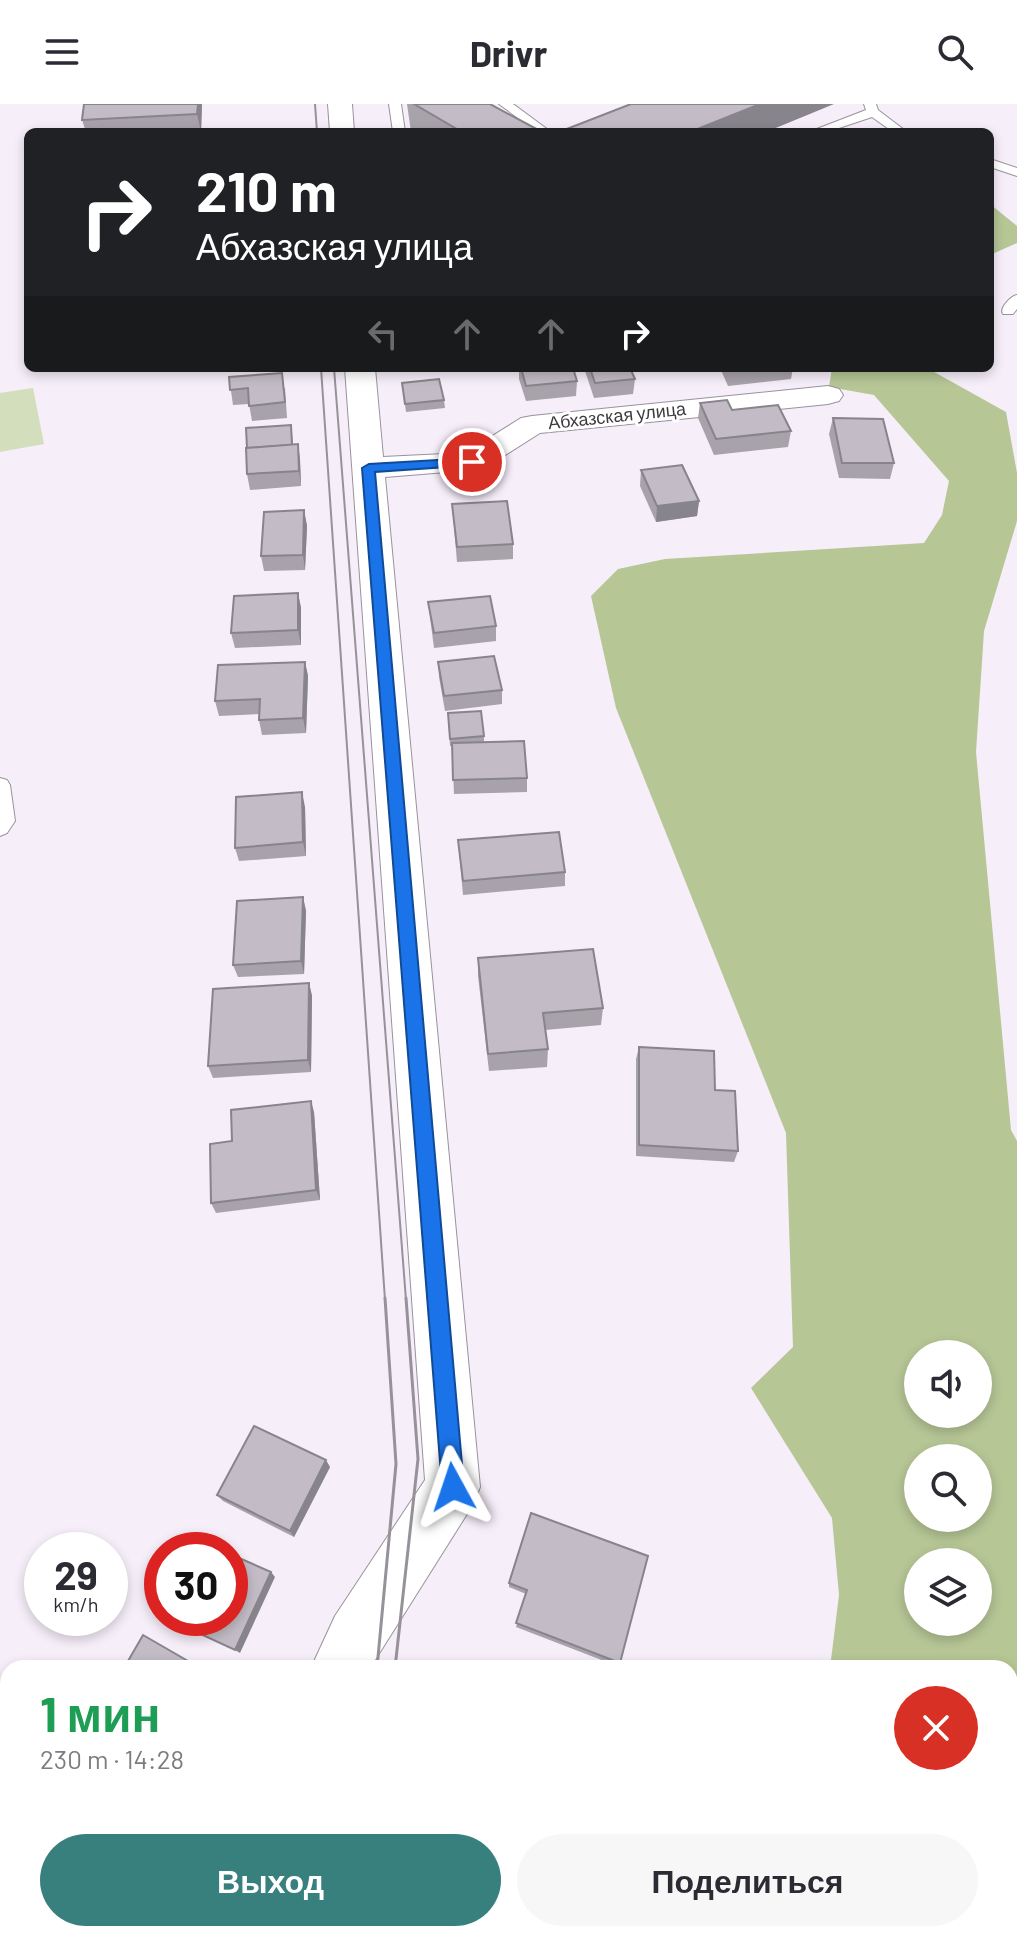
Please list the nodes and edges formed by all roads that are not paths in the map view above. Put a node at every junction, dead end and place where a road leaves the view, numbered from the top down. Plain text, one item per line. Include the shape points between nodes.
1 (340, 104) edge
2 (395, 104) edge
3 (505, 104) edge
4 (872, 108) edge
5 (342, 128) edge
6 (398, 128) edge
7 (539, 128) edge
8 (824, 128) edge
9 (896, 128) edge
10 (994, 164) edge
11 (1017, 172) edge
12 (360, 372) edge
13 (828, 395) dead end
14 (369, 468) junction
15 (0, 785) edge
16 (0, 828) edge
17 (344, 1660) edge

1 - 5 street
2 - 6 lane
3 - 7 lane
4 - 8 lane
4 - 9 lane
10 - 11 lane
12 - 14 street
13 - 14 street, Абхазская улица via 532,425 472,462
14 - 17 street via 453,1487
15 - 16 lane via 5,821

